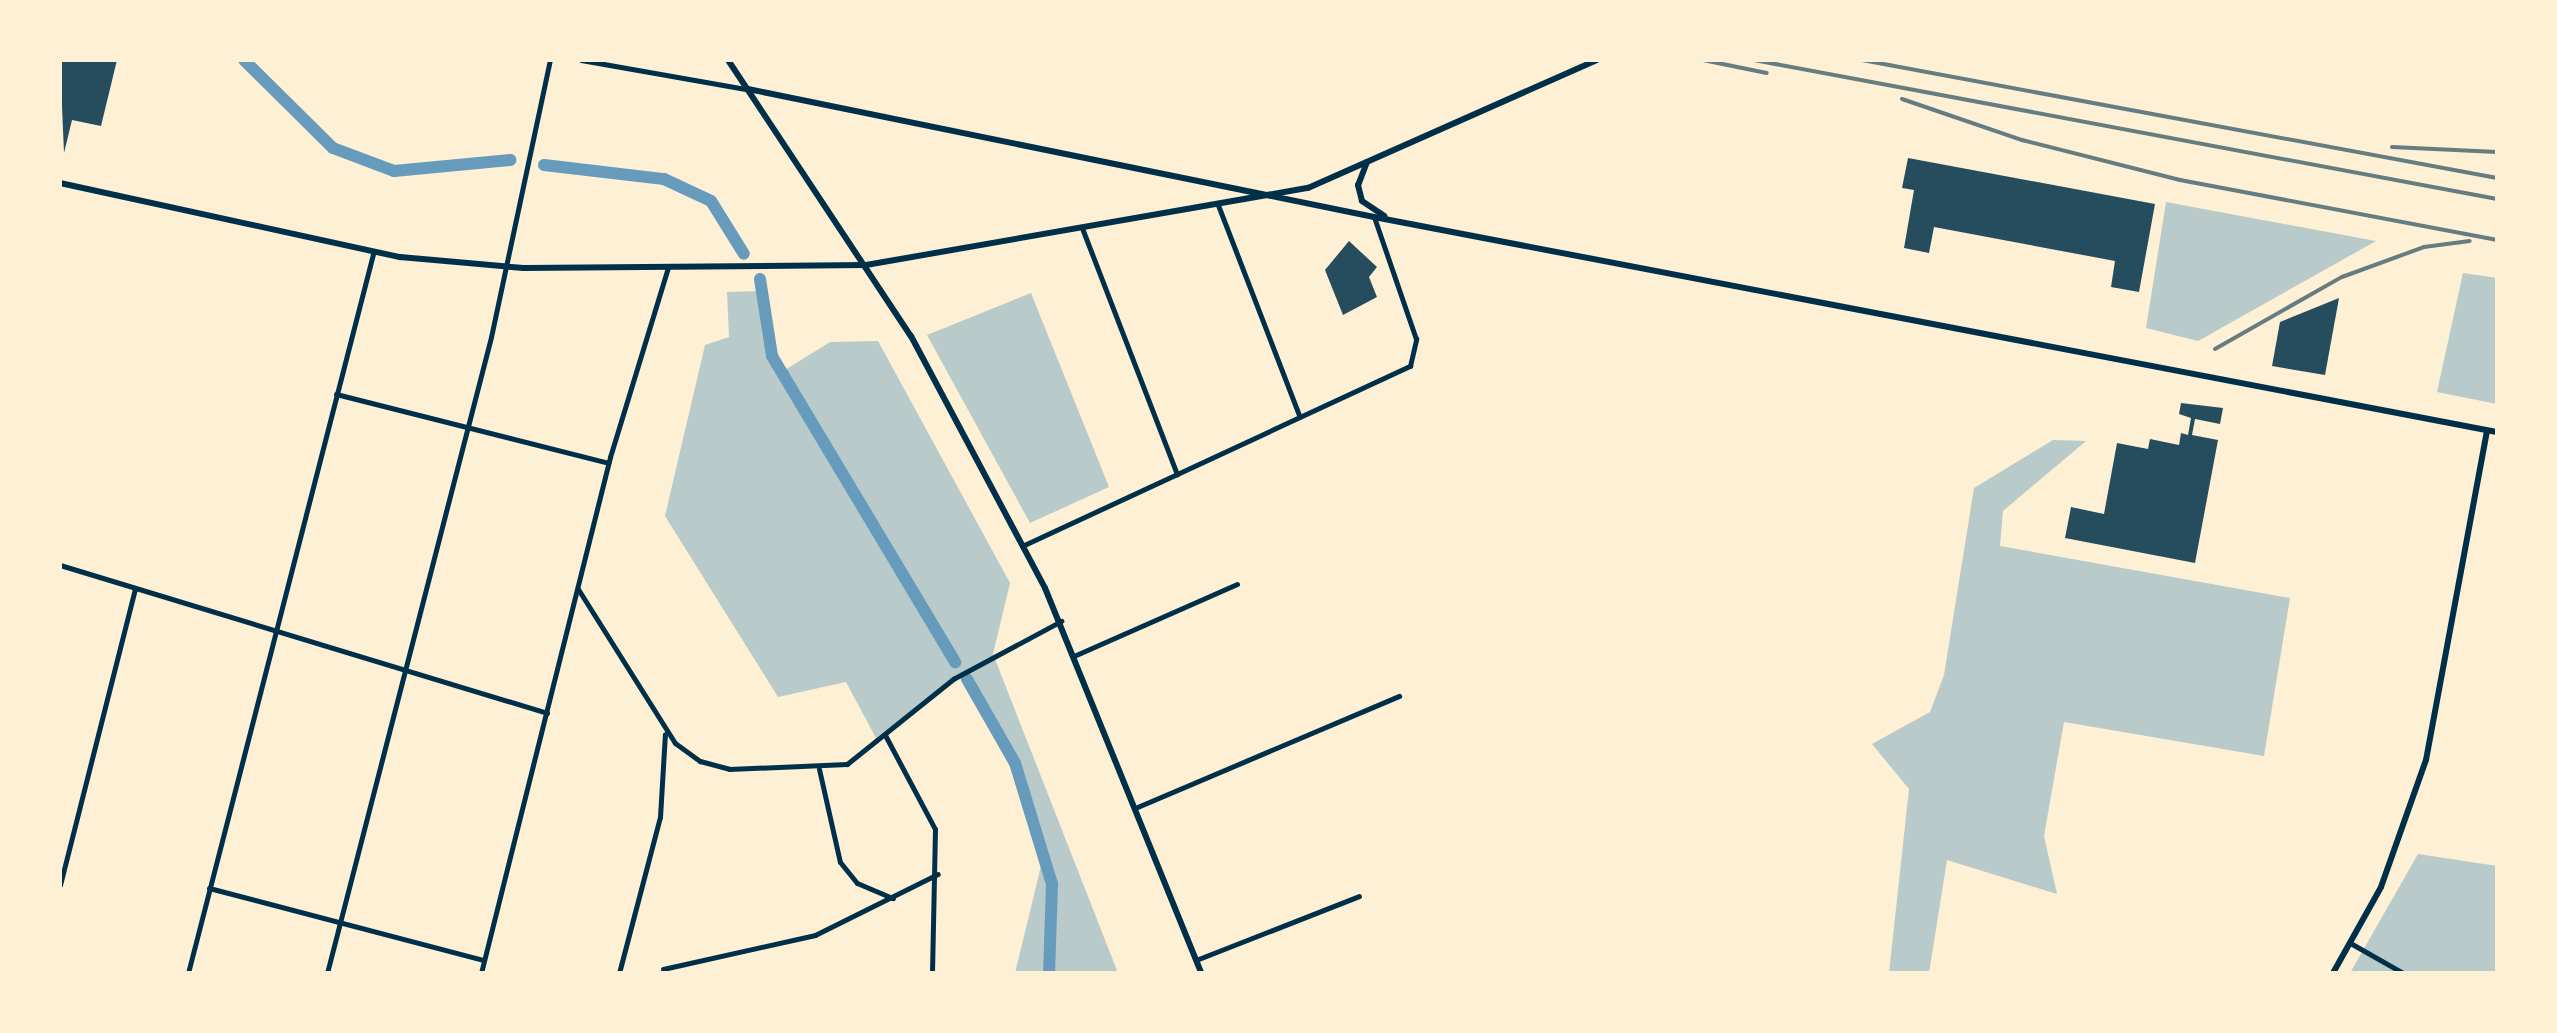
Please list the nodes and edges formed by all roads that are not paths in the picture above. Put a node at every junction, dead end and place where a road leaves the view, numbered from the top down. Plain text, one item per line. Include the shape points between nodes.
1 (550, 60) edge
2 (580, 60) edge
3 (728, 60) edge
4 (1597, 60) edge
5 (748, 89) junction
6 (1367, 162) junction
7 (60, 183) edge
8 (1276, 196) junction
9 (1218, 206) junction
10 (1374, 217) junction
11 (1389, 220) junction
12 (1082, 228) junction
13 (373, 254) junction
14 (866, 265) junction
15 (507, 267) junction
16 (668, 267) junction
17 (336, 394) junction
18 (1300, 417) junction
19 (464, 428) junction
20 (2487, 430) junction
21 (2497, 432) edge
22 (608, 463) junction
23 (1178, 474) junction
24 (1022, 546) junction
25 (60, 565) edge
26 (1237, 584) dead end
27 (136, 588) junction
28 (578, 589) junction
29 (1061, 621) junction
30 (275, 630) junction
31 (1076, 654) junction
32 (405, 670) junction
33 (1399, 696) dead end
34 (547, 713) junction
35 (665, 730) junction
36 (885, 735) junction
37 (819, 769) junction
38 (1135, 808) junction
39 (938, 874) junction
40 (60, 885) edge
41 (210, 888) junction
42 (1359, 896) dead end
43 (896, 898) junction
44 (340, 922) junction
45 (2352, 944) junction
46 (484, 960) junction
47 (1196, 960) junction
48 (664, 971) edge
49 (188, 973) edge
50 (327, 973) edge
51 (480, 973) edge
52 (620, 973) edge
53 (932, 973) edge
54 (1202, 973) edge
55 (2333, 973) edge
56 (2403, 973) edge

1 - 15 street
2 - 5 street
3 - 5 street
4 - 6 street
5 - 8 street
5 - 14 street
6 - 8 street
6 - 11 street via 1358,185 1362,200
7 - 13 street
8 - 9 street
8 - 10 street
9 - 12 street
9 - 18 street
10 - 11 street
10 - 18 street via 1416,339 1414,358 1402,372
11 - 20 street
12 - 14 street
12 - 23 street
13 - 15 street
13 - 17 street
14 - 16 street
14 - 24 street via 928,364
15 - 16 street
15 - 19 street
16 - 22 street
17 - 19 street
17 - 30 street
18 - 23 street
19 - 22 street
19 - 32 street
20 - 21 street
20 - 45 street via 2426,760 2400,843
22 - 28 street
23 - 24 street
24 - 29 street
25 - 27 street
26 - 31 street
27 - 30 street
27 - 40 street
28 - 34 street
28 - 35 street
29 - 31 street
29 - 36 street via 954,679
30 - 32 street
30 - 41 street
31 - 38 street
32 - 34 street
32 - 44 street
33 - 38 street
34 - 46 street
35 - 37 street via 686,752 714,766
35 - 52 street via 660,817
36 - 37 street via 847,764
36 - 39 street via 930,814
37 - 43 street via 840,862 857,883
38 - 47 street
39 - 43 street
39 - 53 street
41 - 44 street
41 - 49 street
42 - 47 street
43 - 48 street via 778,947
44 - 46 street
44 - 50 street
45 - 55 street
45 - 56 street
46 - 51 street
47 - 54 street
48 - 52 street

